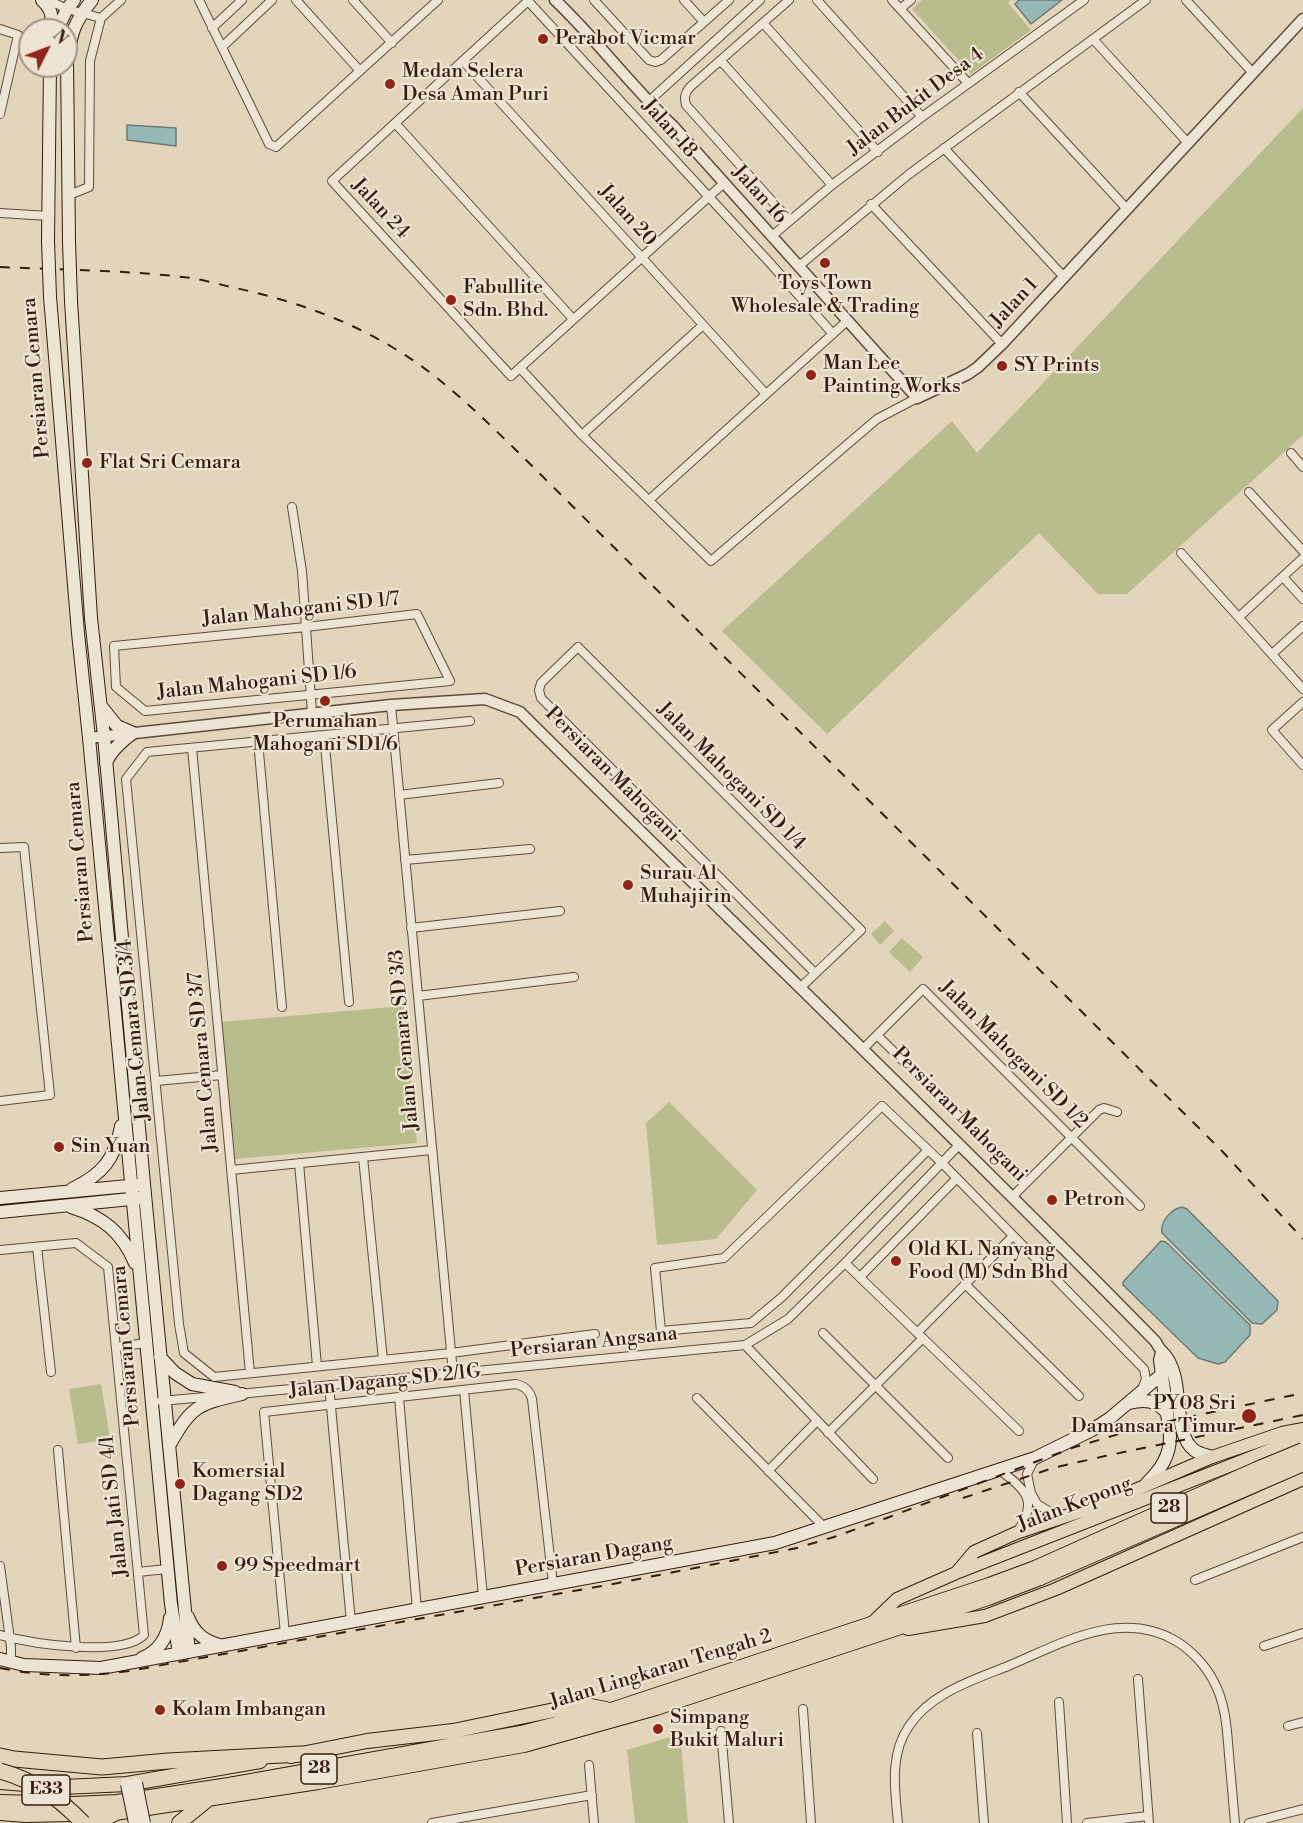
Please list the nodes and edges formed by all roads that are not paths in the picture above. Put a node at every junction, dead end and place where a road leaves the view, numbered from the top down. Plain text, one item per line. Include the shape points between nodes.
1 (42, 0) edge
2 (48, 0) edge
3 (92, 0) edge
4 (121, 0) edge
5 (199, 0) edge
6 (242, 0) edge
7 (272, 0) edge
8 (296, 0) edge
9 (353, 0) edge
10 (422, 0) edge
11 (438, 0) edge
12 (555, 0) edge
13 (562, 0) edge
14 (594, 0) edge
15 (684, 0) edge
16 (729, 0) edge
17 (760, 0) edge
18 (789, 0) edge
19 (816, 0) edge
20 (892, 0) edge
21 (911, 0) edge
22 (1084, 0) edge
23 (1146, 0) edge
24 (1186, 0) edge
25 (529, 1) edge
26 (70, 5) edge
27 (430, 8) junction
28 (900, 9) junction
29 (82, 14) junction
30 (573, 17) junction
31 (52, 18) edge
32 (101, 18) junction
33 (1303, 19) edge
34 (78, 21) edge
35 (704, 22) junction
36 (763, 23) junction
37 (212, 28) junction
38 (0, 29) edge
39 (1093, 39) junction
40 (392, 43) junction
41 (222, 47) junction
42 (463, 61) junction
43 (721, 61) junction
44 (360, 71) junction
45 (1253, 73) junction
46 (50, 78) edge
47 (67, 78) edge
48 (968, 83) junction
49 (1019, 92) junction
50 (648, 102) junction
51 (0, 114) edge
52 (922, 117) junction
53 (395, 123) junction
54 (1188, 142) junction
55 (944, 148) junction
56 (878, 152) junction
57 (724, 183) junction
58 (832, 185) junction
59 (69, 195) junction
60 (709, 196) junction
61 (872, 204) junction
62 (1127, 209) junction
63 (0, 213) edge
64 (49, 216) junction
65 (789, 220) junction
66 (772, 236) junction
67 (642, 257) junction
68 (799, 266) junction
69 (1064, 277) junction
70 (573, 319) junction
71 (847, 321) junction
72 (703, 325) junction
73 (832, 334) junction
74 (1002, 344) junction
75 (520, 368) junction
76 (766, 394) junction
77 (917, 398) junction
78 (582, 435) junction
79 (1291, 453) dead end
80 (1303, 467) edge
81 (1249, 492) dead end
82 (649, 500) junction
83 (292, 507) dead end
84 (1303, 551) edge
85 (1181, 553) dead end
86 (1303, 558) edge
87 (1283, 577) junction
88 (1303, 599) edge
89 (1239, 617) junction
90 (1303, 626) edge
91 (306, 627) junction
92 (114, 646) joint
93 (1272, 654) junction
94 (1286, 668) junction
95 (450, 681) joint
96 (1303, 682) edge
97 (1303, 689) edge
98 (310, 694) junction
99 (1303, 702) edge
100 (100, 705) junction
101 (391, 711) junction
102 (312, 713) junction
103 (470, 721) dead end
104 (393, 728) junction
105 (133, 733) junction
106 (324, 735) junction
107 (104, 736) junction
108 (89, 738) junction
109 (258, 741) junction
110 (192, 748) junction
111 (106, 763) junction
112 (1303, 765) edge
113 (499, 783) dead end
114 (399, 795) junction
115 (0, 848) edge
116 (530, 849) dead end
117 (405, 860) junction
118 (560, 911) dead end
119 (411, 927) junction
120 (815, 973) junction
121 (574, 977) dead end
122 (801, 987) junction
123 (418, 996) junction
124 (349, 1002) dead end
125 (282, 1007) dead end
126 (877, 1035) junction
127 (863, 1049) junction
128 (222, 1075) junction
129 (156, 1080) junction
130 (0, 1101) edge
131 (124, 1110) junction
132 (1117, 1112) dead end
133 (1072, 1137) junction
134 (960, 1144) junction
135 (432, 1150) junction
136 (928, 1150) junction
137 (363, 1157) junction
138 (299, 1163) junction
139 (942, 1163) junction
140 (231, 1170) junction
141 (957, 1178) junction
142 (1026, 1184) junction
143 (137, 1185) junction
144 (66, 1192) junction
145 (1013, 1196) junction
146 (0, 1198) edge
147 (139, 1199) junction
148 (68, 1206) junction
149 (1140, 1206) dead end
150 (0, 1212) edge
151 (1013, 1236) junction
152 (37, 1246) junction
153 (0, 1250) edge
154 (845, 1263) junction
155 (140, 1275) junction
156 (860, 1277) junction
157 (965, 1284) junction
158 (823, 1333) dead end
159 (596, 1334) dead end
160 (920, 1336) junction
161 (146, 1343) junction
162 (744, 1345) junction
163 (116, 1347) junction
164 (1162, 1352) junction
165 (451, 1357) junction
166 (160, 1358) junction
167 (383, 1360) junction
168 (317, 1366) junction
169 (51, 1372) dead end
170 (250, 1373) junction
171 (453, 1373) junction
172 (1161, 1375) junction
173 (329, 1385) junction
174 (876, 1386) junction
175 (464, 1390) junction
176 (1140, 1392) junction
177 (242, 1394) junction
178 (1079, 1396) dead end
179 (399, 1397) junction
180 (697, 1398) dead end
181 (165, 1401) junction
182 (152, 1402) junction
183 (1128, 1403) junction
184 (331, 1405) junction
185 (1167, 1413) junction
186 (817, 1421) junction
187 (1303, 1429) edge
188 (1019, 1431) dead end
189 (828, 1433) junction
190 (1303, 1437) edge
191 (169, 1447) junction
192 (58, 1450) dead end
193 (1303, 1450) edge
194 (1253, 1456) junction
195 (1212, 1457) junction
196 (948, 1458) dead end
197 (1035, 1458) junction
198 (1303, 1464) edge
199 (999, 1470) junction
200 (768, 1471) junction
201 (873, 1479) dead end
202 (1303, 1479) edge
203 (1147, 1483) junction
204 (1268, 1495) junction
205 (1066, 1516) junction
206 (824, 1527) junction
207 (1016, 1533) junction
208 (1303, 1537) edge
209 (0, 1566) edge
210 (167, 1569) junction
211 (138, 1572) junction
212 (957, 1573) junction
213 (1037, 1573) junction
214 (1195, 1580) dead end
215 (553, 1584) junction
216 (483, 1597) junction
217 (171, 1604) junction
218 (184, 1604) junction
219 (417, 1610) junction
220 (351, 1622) junction
221 (873, 1630) junction
222 (1303, 1633) edge
223 (285, 1634) junction
224 (0, 1635) edge
225 (9, 1637) junction
226 (222, 1646) junction
227 (1264, 1646) dead end
228 (76, 1648) junction
229 (184, 1652) junction
230 (5, 1660) edge
231 (133, 1662) junction
232 (1138, 1678) dead end
233 (1059, 1702) dead end
234 (803, 1709) dead end
235 (611, 1710) junction
236 (1303, 1722) edge
237 (1288, 1726) dead end
238 (721, 1731) dead end
239 (977, 1732) dead end
240 (301, 1754) junction
241 (0, 1756) edge
242 (590, 1766) dead end
243 (0, 1771) edge
244 (0, 1782) edge
245 (132, 1784) junction
246 (592, 1795) junction
247 (206, 1801) junction
248 (0, 1802) edge
249 (1303, 1809) edge
250 (0, 1813) edge
251 (115, 1813) junction
252 (477, 1819) edge
253 (1148, 1820) edge
254 (83, 1823) edge
255 (95, 1823) edge
256 (135, 1823) edge
257 (144, 1823) edge
258 (179, 1823) edge
259 (432, 1823) edge
260 (594, 1823) edge
261 (729, 1823) edge
262 (812, 1823) edge
263 (898, 1823) edge
264 (984, 1823) edge
265 (1067, 1823) edge
266 (1087, 1823) edge
267 (1235, 1823) edge
268 (1249, 1823) edge

1 - 31 main road
2 - 26 street
3 - 29 main road
4 - 32 street
5 - 37 street
6 - 37 street
7 - 41 street
8 - 44 street
9 - 40 street
10 - 27 street
11 - 27 street
12 - 30 street, Jalan 16
13 - 30 street, Jalan 16
14 - 35 street via 655,62
15 - 35 street
16 - 35 street
17 - 50 street
18 - 36 street
19 - 52 street
20 - 28 street
21 - 28 street
22 - 48 street, Jalan Bukit Desa 4
23 - 39 street
24 - 45 street
25 - 42 street, Jalan 24
25 - 60 street, Jalan 18
26 - 29 street
27 - 40 street
28 - 48 street
29 - 32 street
29 - 34 main road
30 - 50 street, Jalan 16
32 - 59 street via 90,61 89,187
33 - 45 street, Jalan 1
36 - 43 street
36 - 56 street
37 - 41 street
38 - 51 street via 18,35
39 - 49 street
39 - 54 street
40 - 44 street
41 - 44 street via 269,144 276,147
42 - 53 street, Jalan 24
42 - 67 street, Jalan 20
43 - 58 street
43 - 65 street via 686,92 686,105
45 - 54 street, Jalan 1
46 - 64 main road, Persiaran Cemara
47 - 59 main road, Persiaran Cemara
48 - 52 street, Jalan Bukit Desa 4
49 - 55 street
49 - 62 street
50 - 57 street, Jalan 16
52 - 56 street, Jalan Bukit Desa 4
53 - 70 street
53 - 75 street, Jalan 24 via 332,181 511,376
54 - 62 street, Jalan 1
55 - 61 street
55 - 69 street
56 - 58 street, Jalan Bukit Desa 4
57 - 60 street
57 - 66 street, Jalan 16
58 - 65 street, Jalan Bukit Desa 4
59 - 100 main road, Persiaran Cemara, bridge via 71,302
60 - 67 street
60 - 73 street, Jalan 18
61 - 68 street
61 - 74 street
62 - 69 street, Jalan 1
63 - 64 street
64 - 108 main road, Persiaran Cemara, bridge via 50,297
65 - 66 street, Jalan Bukit Desa 4
66 - 68 street, Jalan 16
67 - 70 street
67 - 72 street, Jalan 20
68 - 71 street, Jalan 16
69 - 74 street, Jalan 1
70 - 75 street
71 - 73 street
71 - 77 street, Jalan 16
72 - 76 street, Jalan 20
72 - 78 street
73 - 76 street
74 - 77 street, Jalan 1 via 978,368
75 - 78 street
76 - 82 street
77 - 82 street, Jalan 1 via 877,419 711,561
78 - 82 street
79 - 80 street
81 - 84 street
83 - 91 street
85 - 89 street
86 - 87 street
87 - 88 street
87 - 89 street
89 - 93 street
90 - 93 street
91 - 92 street, Jalan Mahogani SD 1/7
91 - 95 street, Jalan Mahogani SD 1/7 via 417,614
91 - 98 street
92 - 98 street, Jalan Mahogani SD 1/6 via 116,687 145,711
93 - 94 street
94 - 96 street
94 - 97 street
95 - 98 street, Jalan Mahogani SD 1/6
98 - 102 street
99 - 112 street via 1272,730
100 - 105 main road via 117,726
100 - 107 main road, Persiaran Cemara
101 - 102 street, Persiaran Mahogani
101 - 104 street, Jalan Cemara SD 3/3
101 - 122 street, Persiaran Mahogani via 485,699 520,712
102 - 105 street, Persiaran Mahogani
103 - 104 street, Jalan Cemara SD 3/4
104 - 106 street, Jalan Cemara SD 3/4
104 - 114 street, Jalan Cemara SD 3/3
105 - 107 street, Persiaran Mahogani
105 - 111 main road via 109,754
106 - 109 street, Jalan Cemara SD 3/4
106 - 124 street
107 - 108 street, Persiaran Mahogani
107 - 111 main road, Persiaran Cemara
108 - 131 main road, Persiaran Cemara
109 - 110 street, Jalan Cemara SD 3/4
109 - 125 street
110 - 128 street, Jalan Cemara SD 3/7
110 - 129 street, Jalan Cemara SD 3/4 via 147,752 126,779
111 - 143 main road, Persiaran Cemara
113 - 114 street
114 - 117 street, Jalan Cemara SD 3/3
115 - 130 street via 24,847 50,1095
116 - 117 street
117 - 119 street, Jalan Cemara SD 3/3
118 - 119 street
119 - 123 street, Jalan Cemara SD 3/3
120 - 120 street, Jalan Mahogani SD 1/4 via 541,698 541,683 578,646 861,930
120 - 122 street
121 - 123 street
122 - 127 street, Persiaran Mahogani
123 - 135 street, Jalan Cemara SD 3/3
126 - 127 street, Jalan Mahogani SD 1/2
126 - 133 street, Jalan Mahogani SD 1/2 via 923,989
126 - 142 street
127 - 134 street, Persiaran Mahogani
128 - 129 street
128 - 140 street, Jalan Cemara SD 3/7
129 - 170 street, Jalan Cemara SD 3/4 via 184,1353 214,1377
131 - 143 main road, Persiaran Cemara
131 - 144 main road via 112,1158 91,1179
132 - 133 street via 1099,1110
133 - 142 street
133 - 149 street, Jalan Mahogani SD 1/2
134 - 139 street, Persiaran Angsana
134 - 145 street, Persiaran Mahogani
135 - 137 street
135 - 165 street, Jalan Cemara SD 3/3
136 - 136 street via 882,1106 724,1258 656,1268 661,1331 751,1323 782,1297
136 - 139 street
137 - 138 street
137 - 167 street
138 - 140 street
138 - 168 street
139 - 141 street
139 - 154 street, Persiaran Angsana
140 - 170 street, Jalan Cemara SD 3/7
141 - 151 street
141 - 156 street
142 - 145 street
143 - 144 main road
143 - 147 main road, Persiaran Cemara
144 - 146 main road
145 - 164 street, Persiaran Mahogani
147 - 148 main road
147 - 155 main road, Persiaran Cemara
147 - 166 main road, Persiaran Cemara
148 - 150 main road
148 - 155 main road via 109,1226 129,1249
151 - 157 street
151 - 176 street via 1144,1369 1146,1379
152 - 153 street
152 - 163 street, Jalan Jati SD 4/1 via 76,1243 108,1267
152 - 169 street
154 - 156 street
154 - 162 street, Persiaran Angsana via 788,1319
155 - 161 main road, Persiaran Cemara
156 - 160 street
157 - 160 street
157 - 178 street
158 - 174 street
159 - 165 street, Jalan Cemara SD 3/4
160 - 174 street
160 - 188 street
161 - 163 street
161 - 182 main road, Persiaran Cemara
162 - 171 street, Persiaran Angsana
162 - 186 street
163 - 211 street, Jalan Jati SD 4/1
164 - 172 main road
164 - 195 main road, Persiaran Mahogani via 1170,1359 1175,1373 1184,1434 1194,1450
165 - 167 street, Jalan Cemara SD 3/4
165 - 171 street, Jalan Cemara SD 3/3
166 - 177 main road via 192,1384
166 - 181 main road, Persiaran Cemara
167 - 168 street, Jalan Cemara SD 3/4
168 - 170 street, Jalan Cemara SD 3/4
171 - 173 street, Persiaran Angsana
172 - 176 main road, Persiaran Dagang
172 - 185 main road
173 - 177 street, Persiaran Angsana
173 - 184 street
174 - 189 street
174 - 196 street
175 - 179 street, Jalan Dagang SD 2/1G
175 - 215 street, Jalan Dagang SD 2/1G via 516,1384 532,1396
175 - 216 street
176 - 183 main road, Persiaran Dagang
177 - 181 street, Persiaran Angsana
177 - 191 main road via 199,1406 180,1426
179 - 184 street, Jalan Dagang SD 2/1G
179 - 219 street
180 - 200 street
181 - 182 street, Persiaran Angsana
181 - 191 main road, Persiaran Cemara
182 - 210 main road, Persiaran Cemara
183 - 185 main road via 1147,1400
183 - 197 main road, Persiaran Dagang via 1092,1430
184 - 220 street
184 - 223 street, Jalan Dagang SD 2/1G via 264,1412
185 - 203 main road via 1168,1456
186 - 189 street
186 - 200 street
187 - 195 main road
189 - 201 street
190 - 194 main road, Jalan Kepong
191 - 218 main road, Persiaran Cemara
192 - 228 street
193 - 213 highway, Jalan Lingkaran Tengah 2 / 28, bridge
194 - 204 main road via 1272,1472
194 - 212 main road, Jalan Kepong
195 - 203 main road
197 - 199 main road, Persiaran Dagang
197 - 205 street via 1027,1474 1031,1493 1037,1504
198 - 213 highway, Jalan Lingkaran Tengah 2 / 28, bridge
199 - 206 main road, Persiaran Dagang
199 - 207 street via 1022,1488 1029,1506
200 - 206 street
202 - 204 main road
203 - 205 main road
204 - 221 main road via 1056,1589 985,1616
205 - 207 main road
206 - 215 main road, Persiaran Dagang via 776,1543
207 - 212 main road via 974,1552
208 - 214 street
209 - 225 street
210 - 211 street
210 - 217 main road, Persiaran Cemara
211 - 228 street, Jalan Jati SD 4/1 via 144,1635 111,1646
212 - 221 main road, Jalan Kepong via 897,1599
213 - 221 highway, Jalan Lingkaran Tengah 2 / 28 via 989,1585
215 - 216 main road, Persiaran Dagang
216 - 219 main road, Persiaran Dagang
217 - 229 main road, Persiaran Cemara
217 - 231 main road via 169,1630 164,1639 149,1655
218 - 226 main road via 198,1633 208,1642
218 - 229 main road, Persiaran Cemara
219 - 220 main road, Persiaran Dagang
220 - 223 main road, Persiaran Dagang
221 - 235 highway, Jalan Lingkaran Tengah 2 / 28
221 - 247 highway, Jalan Lingkaran Tengah 2 / 28 via 656,1708 534,1742
222 - 227 street
223 - 226 main road, Persiaran Dagang
224 - 225 street, Jalan Jati SD 4/1
225 - 228 street, Jalan Jati SD 4/1
225 - 230 street
226 - 229 main road, Persiaran Dagang
229 - 231 main road, Persiaran Dagang
230 - 231 main road, Persiaran Dagang via 24,1665 100,1668
232 - 253 street
233 - 265 street
234 - 262 street
235 - 240 highway via 585,1705 569,1707 453,1731
235 - 248 highway, Jalan Lingkaran Tengah 2 / 28 via 521,1733 184,1793 117,1802
236 - 237 street
238 - 261 street
239 - 264 street
240 - 241 highway via 102,1767
240 - 245 highway
242 - 246 street
243 - 254 highway, E33, bridge via 21,1776 47,1791
244 - 245 highway via 63,1787
245 - 256 main road, bridge
245 - 257 main road, bridge
246 - 252 street
246 - 260 street
247 - 251 highway, Jalan Lingkaran Tengah 2 / 28
247 - 258 highway
249 - 268 street
250 - 251 highway, Jalan Lingkaran Tengah 2 / 28
251 - 255 highway
252 - 259 street
253 - 266 street
263 - 267 street via 896,1757 902,1738 922,1709 964,1684 1089,1633 1129,1628 1158,1632 1180,1644 1213,1679 1226,1720

